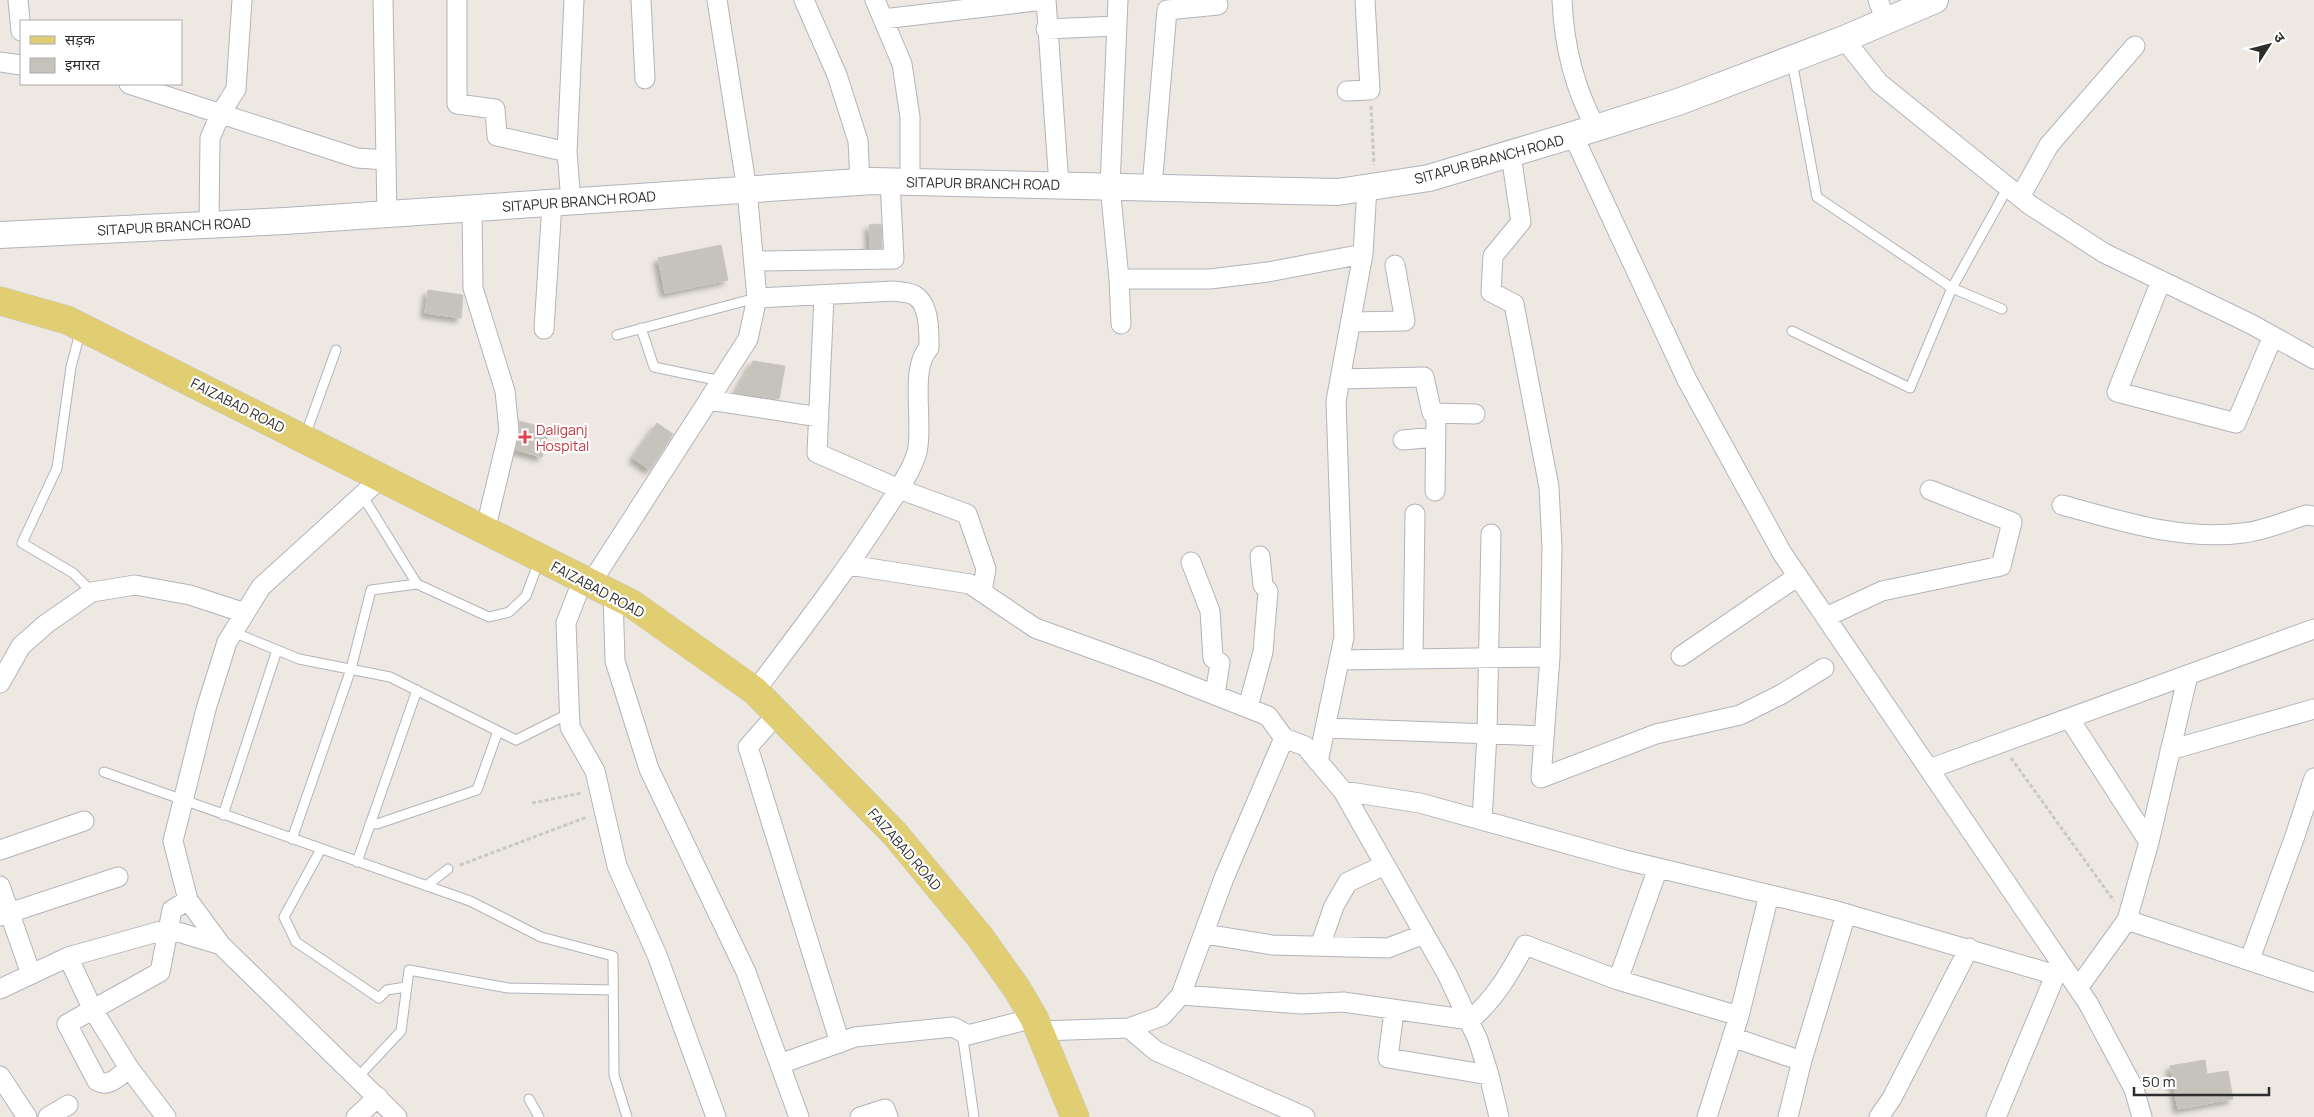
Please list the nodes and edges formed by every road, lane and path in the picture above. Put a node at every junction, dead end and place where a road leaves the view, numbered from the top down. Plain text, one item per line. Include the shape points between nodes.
1 (18, 0) edge
2 (242, 0) edge
3 (384, 0) edge
4 (457, 0) edge
5 (574, 0) edge
6 (641, 0) edge
7 (717, 0) edge
8 (804, 0) edge
9 (875, 0) edge
10 (1045, 0) edge
11 (1118, 0) edge
12 (1365, 0) edge
13 (1562, 0) edge
14 (1935, 0) edge
15 (1218, 5) dead end
16 (1894, 8) edge
17 (883, 18) junction
18 (20, 21) edge
19 (1117, 26) junction
20 (1046, 29) junction
21 (1844, 39) junction
22 (2135, 46) dead end
23 (1792, 59) junction
24 (0, 62) edge
25 (20, 64) edge
26 (645, 79) dead end
27 (132, 85) edge
28 (1370, 90) junction
29 (1347, 91) dead end
30 (221, 114) junction
31 (1585, 132) junction
32 (567, 152) junction
33 (1511, 155) junction
34 (386, 160) junction
35 (860, 182) junction
36 (900, 182) junction
37 (1059, 185) junction
38 (1110, 186) junction
39 (1152, 187) junction
40 (1371, 187) junction
41 (747, 190) junction
42 (2014, 192) junction
43 (561, 202) junction
44 (472, 208) junction
45 (387, 214) junction
46 (209, 224) junction
47 (0, 235) edge
48 (1363, 254) junction
49 (754, 261) junction
50 (1396, 265) dead end
51 (1119, 280) junction
52 (2161, 281) junction
53 (1952, 288) junction
54 (824, 296) junction
55 (757, 298) junction
56 (0, 301) edge
57 (2002, 309) dead end
58 (1351, 322) junction
59 (1121, 324) dead end
60 (81, 327) junction
61 (641, 328) junction
62 (544, 330) dead end
63 (1792, 331) dead end
64 (617, 335) dead end
65 (2273, 336) junction
66 (336, 350) dead end
67 (2314, 359) edge
68 (1341, 379) junction
69 (721, 381) junction
70 (709, 400) junction
71 (1436, 413) junction
72 (1475, 414) dead end
73 (819, 417) junction
74 (1436, 437) junction
75 (304, 439) junction
76 (1403, 440) dead end
77 (372, 487) junction
78 (899, 489) junction
79 (1930, 490) dead end
80 (1435, 492) dead end
81 (2062, 505) dead end
82 (1415, 514) dead end
83 (2314, 516) edge
84 (485, 530) junction
85 (1491, 534) dead end
86 (1260, 556) dead end
87 (540, 558) junction
88 (1191, 562) dead end
89 (849, 565) junction
90 (1798, 576) junction
91 (417, 584) junction
92 (596, 585) junction
93 (982, 590) junction
94 (92, 592) junction
95 (245, 613) junction
96 (1826, 617) junction
97 (2314, 630) edge
98 (234, 632) junction
99 (277, 650) junction
100 (1681, 656) dead end
101 (1550, 657) junction
102 (1489, 658) junction
103 (1413, 659) junction
104 (5, 660) edge
105 (1339, 660) junction
106 (1824, 668) dead end
107 (351, 669) junction
108 (2188, 675) junction
109 (0, 683) edge
110 (417, 690) junction
111 (755, 691) junction
112 (1215, 694) junction
113 (1248, 707) junction
114 (2314, 710) edge
115 (570, 713) junction
116 (777, 714) junction
117 (2069, 718) junction
118 (1326, 728) junction
119 (498, 731) junction
120 (1487, 734) junction
121 (1544, 736) junction
122 (1284, 738) junction
123 (2000, 743) junction
124 (2170, 750) junction
125 (1318, 762) junction
126 (1928, 768) junction
127 (104, 772) dead end
128 (2314, 778) edge
129 (600, 790) junction
130 (1343, 791) junction
131 (183, 801) junction
132 (532, 803) dead end
133 (604, 810) junction
134 (223, 814) junction
135 (1482, 820) junction
136 (84, 821) dead end
137 (370, 823) junction
138 (292, 839) junction
139 (2149, 842) junction
140 (321, 849) junction
141 (0, 850) edge
142 (357, 862) junction
143 (1385, 864) junction
144 (1658, 868) junction
145 (448, 869) joint
146 (118, 878) dead end
147 (0, 886) edge
148 (426, 886) junction
149 (1769, 895) junction
150 (188, 900) junction
151 (5, 914) edge
152 (1846, 914) junction
153 (2127, 920) junction
154 (168, 929) junction
155 (1205, 934) junction
156 (1424, 934) junction
157 (221, 945) junction
158 (1320, 946) junction
159 (1969, 948) junction
160 (68, 957) junction
161 (2250, 959) junction
162 (2058, 969) junction
163 (31, 974) junction
164 (1618, 980) junction
165 (2314, 982) edge
166 (406, 987) junction
167 (2078, 988) junction
168 (0, 989) edge
169 (613, 990) junction
170 (1181, 995) junction
171 (93, 1010) junction
172 (1394, 1011) junction
173 (1739, 1016) junction
174 (1470, 1020) junction
175 (1037, 1025) junction
176 (1130, 1028) junction
177 (962, 1031) junction
178 (1732, 1037) junction
179 (840, 1043) junction
180 (1790, 1057) dead end
181 (780, 1064) junction
182 (129, 1068) junction
183 (1489, 1075) junction
184 (0, 1076) edge
185 (358, 1077) junction
186 (378, 1097) junction
187 (528, 1099) dead end
188 (68, 1105) dead end
189 (1261, 1108) edge
190 (27, 1117) edge
191 (48, 1117) edge
192 (166, 1117) edge
193 (356, 1117) edge
194 (397, 1117) edge
195 (539, 1117) edge
196 (627, 1117) edge
197 (716, 1117) edge
198 (800, 1117) edge
199 (860, 1117) edge
200 (888, 1117) edge
201 (974, 1117) edge
202 (1074, 1117) edge
203 (1305, 1117) edge
204 (1499, 1117) edge
205 (1707, 1117) edge
206 (1788, 1117) edge
207 (1879, 1117) edge
208 (1996, 1117) edge
209 (2142, 1117) edge

1 - 18 street
2 - 30 street via 236,89
3 - 34 street
4 - 32 street via 457,104 495,109 497,136
5 - 32 street
6 - 26 street
7 - 41 street
8 - 35 street via 837,75 858,141
9 - 17 street
10 - 17 street
10 - 20 street
11 - 19 street
12 - 28 street
13 - 31 street via 1572,72 1582,102
14 - 16 street, SITAPUR BRANCH ROAD
15 - 39 street via 1167,10
16 - 21 street, SITAPUR BRANCH ROAD
17 - 36 street via 902,64 910,116
19 - 20 street
19 - 38 street
20 - 37 street
21 - 23 street, SITAPUR BRANCH ROAD
21 - 42 street via 1879,83
22 - 42 street via 2049,145
23 - 31 street, SITAPUR BRANCH ROAD via 1678,102
23 - 53 lane via 1817,197
24 - 25 street
27 - 30 street
28 - 29 street
28 - 40 path
30 - 34 street via 357,158
30 - 46 street via 210,138
31 - 33 street, SITAPUR BRANCH ROAD
31 - 90 street via 1687,380 1782,553
32 - 43 street
33 - 40 street, SITAPUR BRANCH ROAD via 1429,178
33 - 101 street via 1521,222 1493,256 1491,292 1514,304 1549,487 1552,548
34 - 45 street
35 - 36 street, SITAPUR BRANCH ROAD
35 - 41 street, SITAPUR BRANCH ROAD
36 - 37 street, SITAPUR BRANCH ROAD
36 - 49 street via 894,259
37 - 38 street, SITAPUR BRANCH ROAD
38 - 39 street, SITAPUR BRANCH ROAD
38 - 51 street
39 - 40 street, SITAPUR BRANCH ROAD via 1338,192
40 - 48 street
41 - 43 street, SITAPUR BRANCH ROAD
41 - 49 street
42 - 52 street via 2104,253
42 - 53 lane
43 - 44 street, SITAPUR BRANCH ROAD
43 - 62 street
44 - 45 street, SITAPUR BRANCH ROAD
44 - 84 street via 473,288 505,392 509,431
45 - 46 street, SITAPUR BRANCH ROAD
46 - 47 street, SITAPUR BRANCH ROAD
48 - 51 street via 1210,279
48 - 58 street
49 - 55 street
50 - 58 street via 1405,321
51 - 59 street
52 - 65 street
52 - 65 street via 2117,392 2236,423
53 - 57 lane
53 - 63 lane via 1910,388
54 - 55 street
54 - 73 street
54 - 78 street via 894,291 914,294 924,306 929,348 925,352 920,378 917,452
55 - 61 lane
55 - 69 street via 748,339
56 - 60 main road, FAIZABAD ROAD
58 - 68 street
60 - 75 main road, FAIZABAD ROAD
60 - 94 lane via 71,367 57,468 22,543 73,573
61 - 64 lane
61 - 69 lane via 654,367
65 - 67 street
66 - 75 lane
68 - 71 street via 1424,377 1432,413
68 - 105 street via 1336,401 1344,637
69 - 70 street
70 - 73 street
70 - 92 street
71 - 72 street
71 - 74 street
73 - 78 street via 817,453
74 - 76 street
74 - 80 street
75 - 77 main road, FAIZABAD ROAD
77 - 84 main road, FAIZABAD ROAD
77 - 91 lane
77 - 95 street via 261,587
78 - 89 street
78 - 93 street via 967,514 986,569
79 - 96 street via 2012,522 2000,566 1882,591
81 - 83 street via 2154,530 2198,534 2244,534 2306,515
82 - 103 street
84 - 87 main road, FAIZABAD ROAD
85 - 102 street
86 - 113 street via 1263,585 1268,591 1264,643
87 - 91 lane via 526,596 509,612 489,617
87 - 92 main road, FAIZABAD ROAD
88 - 112 street via 1210,612 1213,658 1220,663
89 - 93 street via 970,584
89 - 111 street
90 - 96 street
90 - 100 street
91 - 107 lane via 372,590
92 - 111 main road, FAIZABAD ROAD via 632,604
92 - 115 street via 566,623
92 - 181 street via 615,661 649,769 746,972
93 - 112 street via 1035,628
94 - 95 street via 135,586 190,594
94 - 104 street via 46,624
95 - 98 street
96 - 126 street
97 - 108 street
98 - 99 lane
98 - 131 street via 227,642 206,709
99 - 107 lane via 299,659
99 - 134 lane
101 - 102 street
101 - 121 street
102 - 103 street
102 - 120 street
103 - 105 street
104 - 109 street
105 - 118 street
106 - 121 street via 1740,715 1656,734 1540,778
107 - 110 lane via 390,677
107 - 138 lane
108 - 117 street
108 - 124 street
110 - 119 lane
110 - 137 lane
111 - 116 main road, FAIZABAD ROAD
112 - 113 street
113 - 122 street via 1268,716
114 - 124 street
115 - 119 lane via 516,740
115 - 129 street via 570,727 595,771
116 - 175 main road, FAIZABAD ROAD via 902,842 980,937 1017,989
116 - 179 street via 748,747
117 - 123 street
117 - 139 street
118 - 120 street
118 - 125 street
119 - 137 lane via 477,790 376,824
120 - 121 street
120 - 135 street
122 - 125 street via 1305,746
122 - 155 street via 1224,878
123 - 126 street
123 - 153 path
124 - 139 street
125 - 130 street
126 - 162 street
127 - 131 lane
128 - 161 street
129 - 132 path
129 - 133 street
130 - 135 street via 1420,803
130 - 143 street
131 - 134 lane
131 - 150 street via 173,841
133 - 145 path
133 - 197 street via 617,866 657,955
134 - 138 lane
135 - 144 street
136 - 141 street
137 - 142 lane
138 - 140 lane
139 - 153 street
140 - 142 lane
140 - 166 lane via 284,917 296,942 379,998 387,990
142 - 148 lane
143 - 156 street
143 - 158 street via 1348,882 1334,906
144 - 149 street
144 - 164 street
145 - 148 lane
146 - 151 street
147 - 151 street
148 - 169 lane via 470,901 541,937 613,956
149 - 152 street
149 - 173 street
150 - 154 street via 172,910
150 - 157 street
151 - 163 street
152 - 159 street
152 - 206 street
153 - 161 street
153 - 167 street
154 - 157 street
154 - 160 street
154 - 171 street via 160,972
155 - 158 street via 1272,945
155 - 170 street
156 - 158 street via 1388,948
156 - 174 street
157 - 185 street
159 - 162 street
159 - 207 street via 1892,1098
160 - 163 street
160 - 171 street
161 - 165 street
162 - 167 street
162 - 208 street
163 - 168 street
164 - 173 street
164 - 174 street via 1525,945 1500,989
166 - 169 lane via 409,970 508,988
166 - 185 lane via 400,1031
167 - 209 street via 2134,1089
169 - 196 lane via 614,1075
170 - 172 street via 1302,1004 1343,1002
170 - 176 street via 1162,1016
171 - 182 street
171 - 182 street via 67,1024 97,1081 109,1083
172 - 174 street
172 - 183 street via 1388,1058
173 - 178 street
174 - 183 street
175 - 176 street
175 - 177 street via 968,1035
175 - 202 main road, FAIZABAD ROAD
176 - 189 street via 1156,1051
177 - 179 street via 953,1027 855,1037
177 - 201 lane
178 - 180 street
178 - 205 street
179 - 181 street
181 - 198 street
182 - 192 street
183 - 204 street
184 - 190 street
185 - 186 street
186 - 193 street
186 - 194 street
187 - 195 lane
188 - 191 street
189 - 203 street
199 - 200 street via 885,1109

